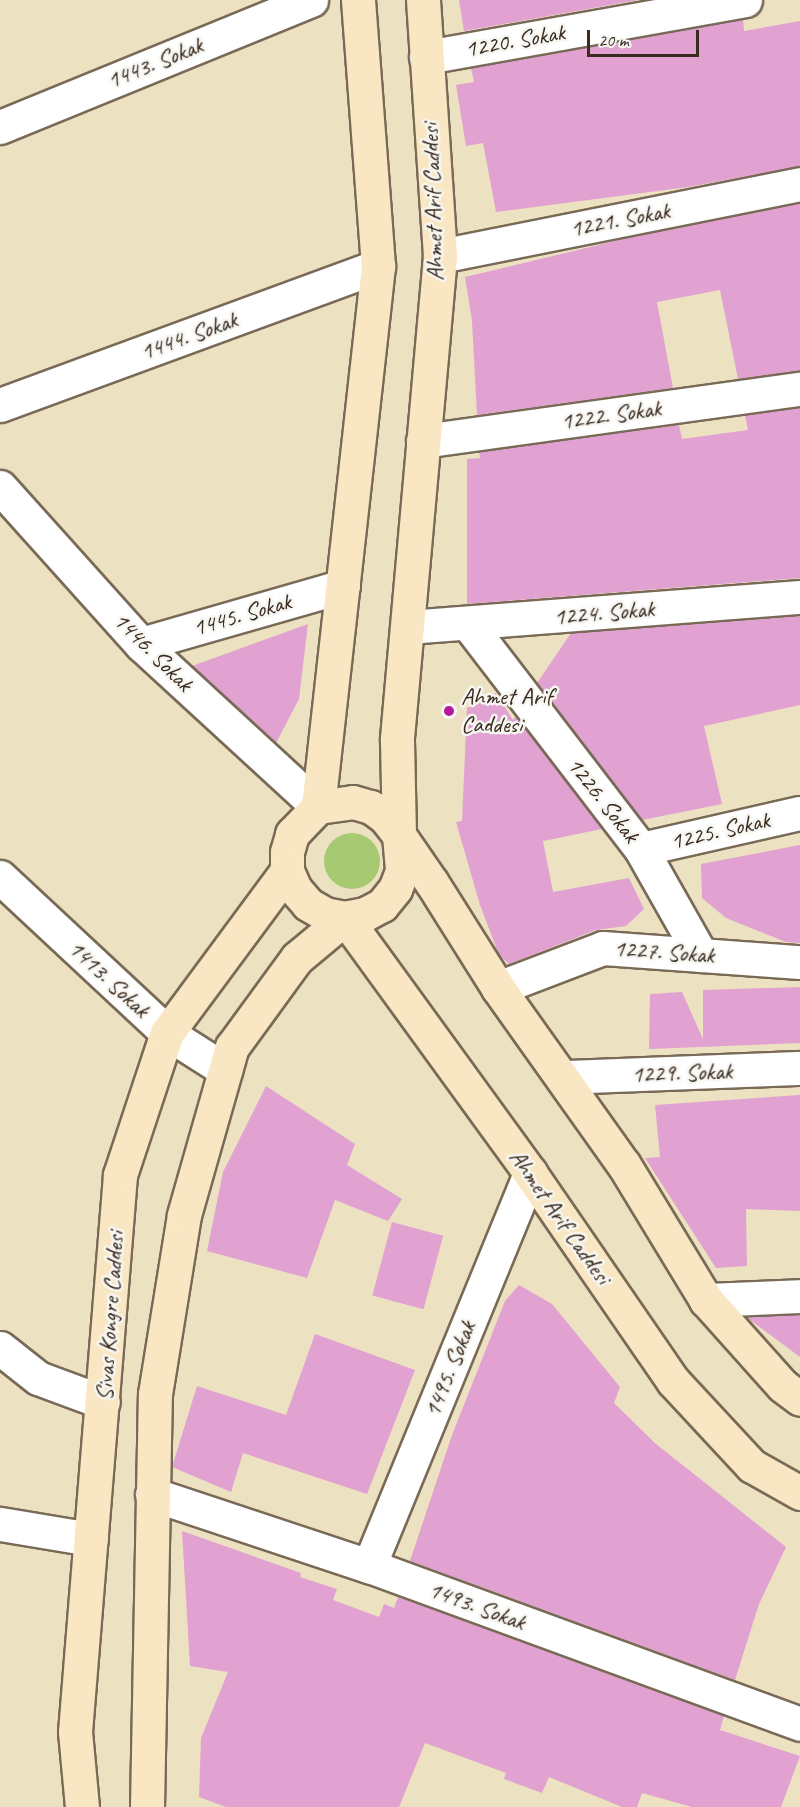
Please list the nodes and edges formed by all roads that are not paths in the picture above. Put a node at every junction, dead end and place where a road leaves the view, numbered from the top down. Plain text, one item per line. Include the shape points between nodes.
1 (311, 0) edge
2 (358, 0) edge
3 (423, 0) edge
4 (745, 0) edge
5 (426, 57) junction
6 (0, 127) edge
7 (800, 184) edge
8 (440, 256) junction
9 (378, 266) junction
10 (800, 389) edge
11 (0, 405) edge
12 (423, 441) junction
13 (0, 487) edge
14 (343, 586) junction
15 (800, 597) edge
16 (469, 625) junction
17 (408, 627) junction
18 (141, 644) junction
19 (318, 807) junction
20 (800, 813) edge
21 (399, 835) junction
22 (641, 849) junction
23 (288, 871) junction
24 (0, 877) edge
25 (345, 918) junction
26 (701, 955) junction
27 (800, 962) edge
28 (498, 988) junction
29 (167, 1033) junction
30 (800, 1068) edge
31 (225, 1070) junction
32 (565, 1077) junction
33 (530, 1173) junction
34 (800, 1296) edge
35 (706, 1300) junction
36 (0, 1348) edge
37 (800, 1399) edge
38 (103, 1402) junction
39 (800, 1493) edge
40 (152, 1494) junction
41 (0, 1524) edge
42 (91, 1539) junction
43 (369, 1566) junction
44 (800, 1724) edge
45 (82, 1807) edge
46 (147, 1807) edge

1 - 6 street, 1443. Sokak
2 - 9 main road
3 - 5 main road, Ahmet Arif Caddesi
4 - 5 street, 1220. Sokak
5 - 8 main road, Ahmet Arif Caddesi
7 - 8 street, 1221. Sokak
8 - 12 main road, Ahmet Arif Caddesi
9 - 11 street, 1444. Sokak
9 - 14 main road
10 - 12 street, 1222. Sokak
12 - 17 main road, Ahmet Arif Caddesi
13 - 18 street, 1446. Sokak
14 - 18 street, 1445. Sokak
14 - 19 main road
15 - 16 street, 1224. Sokak
16 - 17 street, 1224. Sokak
16 - 22 street, 1226. Sokak
17 - 21 main road, Ahmet Arif Caddesi via 397,740
18 - 19 street, 1446. Sokak
19 - 21 main road via 335,802 370,807
19 - 23 main road via 292,834 287,852
20 - 22 street, 1225. Sokak
21 - 25 main road, Ahmet Arif Caddesi via 402,871 395,889 382,904 365,914
21 - 28 main road
22 - 26 street, 1226. Sokak
23 - 25 main road via 295,890 308,904 325,914
23 - 29 main road, Sivas Kongre Caddesi
24 - 29 street, 1413. Sokak
25 - 31 main road, Sivas Kongre Caddesi via 297,958 232,1047
25 - 33 main road, Ahmet Arif Caddesi
26 - 27 street, 1227. Sokak
26 - 28 street, 1227. Sokak via 603,948
28 - 32 main road
29 - 31 street, 1413. Sokak
29 - 38 main road, Sivas Kongre Caddesi via 120,1175
30 - 32 street, 1229. Sokak
31 - 40 main road, Sivas Kongre Caddesi via 184,1215 155,1394
32 - 35 main road
33 - 39 main road, Ahmet Arif Caddesi via 673,1381 752,1466
33 - 43 street, 1495. Sokak
34 - 35 street
35 - 37 main road via 783,1386
36 - 38 street via 38,1378
38 - 42 main road, Sivas Kongre Caddesi
40 - 43 street, 1493. Sokak
40 - 46 main road, Sivas Kongre Caddesi
41 - 42 street
42 - 45 main road, Sivas Kongre Caddesi via 75,1732
43 - 44 street, 1493. Sokak

